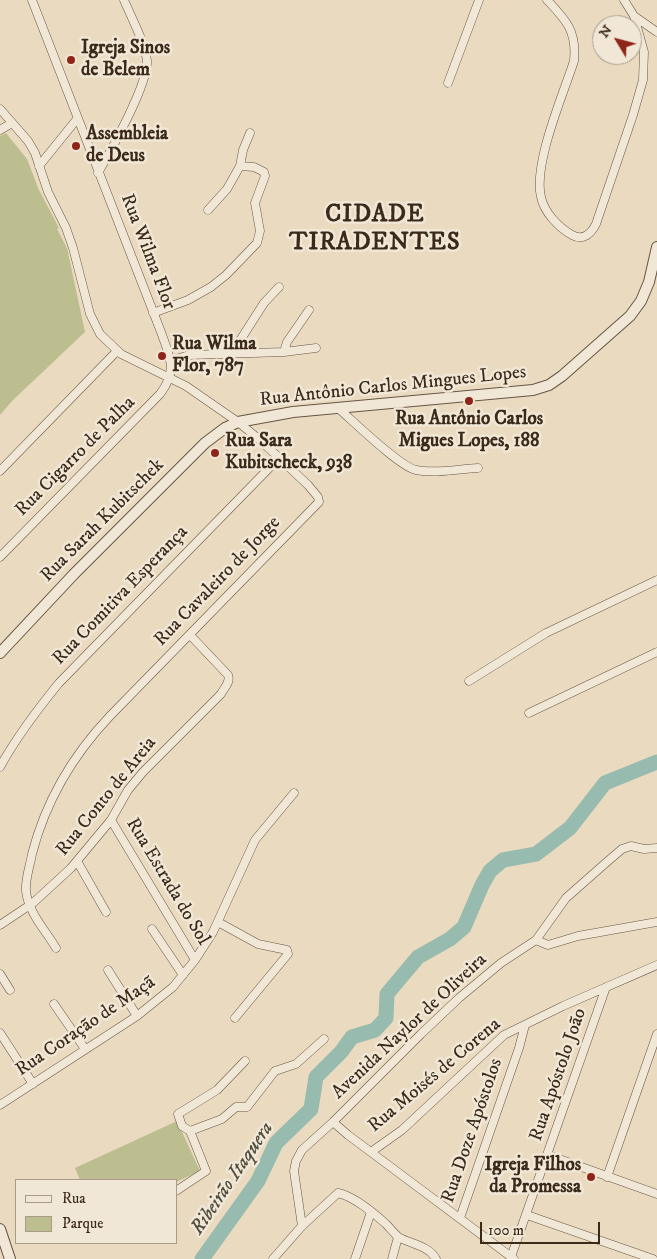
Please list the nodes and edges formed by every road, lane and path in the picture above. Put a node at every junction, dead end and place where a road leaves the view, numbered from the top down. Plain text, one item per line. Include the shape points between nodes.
1 (32, 0) edge
2 (124, 0) edge
3 (478, 0) edge
4 (547, 0) edge
5 (624, 0) edge
6 (633, 15) edge
7 (642, 22) edge
8 (657, 32) edge
9 (642, 45) edge
10 (448, 83) dead end
11 (0, 109) edge
12 (78, 119) junction
13 (12, 123) junction
14 (0, 130) edge
15 (250, 133) dead end
16 (39, 166) junction
17 (240, 166) junction
18 (98, 173) junction
19 (208, 210) dead end
20 (657, 246) edge
21 (279, 287) dead end
22 (309, 310) dead end
23 (153, 313) junction
24 (316, 348) dead end
25 (117, 351) junction
26 (284, 352) junction
27 (232, 353) junction
28 (170, 361) junction
29 (171, 377) junction
30 (338, 408) junction
31 (238, 422) junction
32 (279, 458) junction
33 (478, 468) dead end
34 (0, 471) edge
35 (0, 557) edge
36 (657, 580) edge
37 (190, 635) junction
38 (657, 652) edge
39 (0, 653) edge
40 (469, 681) dead end
41 (529, 712) dead end
42 (0, 767) edge
43 (294, 793) dead end
44 (112, 820) junction
45 (657, 848) edge
46 (77, 861) junction
47 (30, 905) junction
48 (106, 912) dead end
49 (218, 922) junction
50 (657, 922) edge
51 (0, 924) edge
52 (152, 929) dead end
53 (536, 940) junction
54 (56, 948) dead end
55 (195, 960) junction
56 (657, 965) edge
57 (108, 970) dead end
58 (0, 974) edge
59 (183, 975) junction
60 (606, 988) junction
61 (10, 990) dead end
62 (54, 1004) dead end
63 (137, 1016) junction
64 (234, 1018) dead end
65 (525, 1025) junction
66 (0, 1033) edge
67 (657, 1034) edge
68 (324, 1039) dead end
69 (85, 1049) junction
70 (245, 1061) dead end
71 (33, 1084) junction
72 (0, 1105) edge
73 (333, 1122) junction
74 (190, 1131) junction
75 (371, 1152) junction
76 (548, 1155) junction
77 (607, 1177) junction
78 (178, 1190) edge
79 (657, 1194) edge
80 (371, 1212) junction
81 (527, 1215) junction
82 (460, 1218) junction
83 (302, 1226) junction
84 (0, 1229) edge
85 (398, 1237) junction
86 (512, 1258) edge
87 (10, 1259) edge
88 (273, 1259) edge
89 (355, 1259) edge
90 (392, 1259) edge
91 (436, 1259) edge
92 (653, 1259) edge

1 - 12 street, Rua Wilma Flor
2 - 18 street via 147,63 132,108
3 - 10 street
4 - 9 street via 569,26 575,49 574,61 547,140 539,187 548,213 573,236 586,236 596,224 643,80
5 - 6 street
7 - 8 street
11 - 13 street, Rua Cavaleiro de Jorge
12 - 16 street
12 - 18 street, Rua Wilma Flor
13 - 14 street
13 - 16 street, Rua Cavaleiro de Jorge via 31,146
15 - 17 street
16 - 25 street, Rua Cavaleiro de Jorge via 74,248 90,314 100,334
17 - 19 street via 227,189
17 - 23 street via 254,167 265,174 254,206 260,231 257,242 211,287
18 - 23 street, Rua Wilma Flor
20 - 30 street, Rua Antônio Carlos Mingues Lopes via 649,282 630,316 549,385 533,390
21 - 27 street via 264,303
22 - 26 street via 287,342
23 - 28 street, Rua Wilma Flor
24 - 26 street
25 - 29 street, Rua Cavaleiro de Jorge
25 - 34 street
26 - 27 street
27 - 28 street via 189,355
28 - 29 street, Rua Wilma Flor
29 - 31 street, Rua Cavaleiro de Jorge
29 - 35 street, Rua Cigarro de Palha via 160,394
30 - 31 street, Rua Antônio Carlos Mingues Lopes
30 - 33 street via 401,463 414,470
31 - 32 street, Rua Cavaleiro de Jorge
31 - 39 street, Rua Sarah Kubitschek via 205,443
32 - 37 street, Rua Cavaleiro de Jorge via 315,492 319,502
32 - 42 street, Rua Comitiva Esperança via 59,683 30,718
36 - 40 street via 546,633
37 - 44 street, Rua Conto de Areia via 228,675 227,684 221,694 143,772 128,790
37 - 47 street, Rua Cavaleiro de Jorge via 97,730 68,767 43,818 35,845 26,891
38 - 41 street
43 - 49 street, Rua Coração de Maçã via 255,840
44 - 46 street, Rua Conto de Areia
44 - 55 street, Rua Estrada do Sol
45 - 53 street, Avenida Naylor de Oliveira via 631,846 622,849 566,898
46 - 47 street, Rua Conto de Areia
46 - 48 street
47 - 51 street, Rua Conto de Areia
47 - 54 street
49 - 55 street, Rua Coração de Maçã
49 - 64 street via 258,944 286,950 288,954
50 - 53 street via 578,936 548,945
52 - 59 street
53 - 73 street, Avenida Naylor de Oliveira via 459,998
55 - 59 street, Rua Coração de Maçã
56 - 60 street, Rua Moisés de Corena
57 - 63 street
58 - 61 street
59 - 63 street, Rua Coração de Maçã
60 - 65 street, Rua Moisés de Corena
60 - 76 street, Rua Apóstolo João
62 - 69 street
63 - 69 street, Rua Coração de Maçã
65 - 75 street, Rua Moisés de Corena via 492,1044 408,1124
65 - 82 street, Rua Doze Apóstolos
66 - 71 street
67 - 77 street
68 - 74 street via 296,1064 275,1071 247,1107 236,1107 222,1119
69 - 71 street, Rua Coração de Maçã
70 - 74 street via 217,1090 178,1114 182,1126
71 - 72 street, Rua Coração de Maçã
73 - 75 street
73 - 83 street, Avenida Naylor de Oliveira via 302,1150 296,1161 294,1171
74 - 78 street via 206,1171
75 - 82 street
76 - 77 street
76 - 81 street, Rua Apóstolo João
77 - 79 street
80 - 83 street via 338,1193
80 - 85 street
80 - 89 street
81 - 86 street, Rua Apóstolo João
81 - 92 street
82 - 86 street
83 - 88 street
84 - 87 street
85 - 90 street
85 - 91 street via 421,1246

